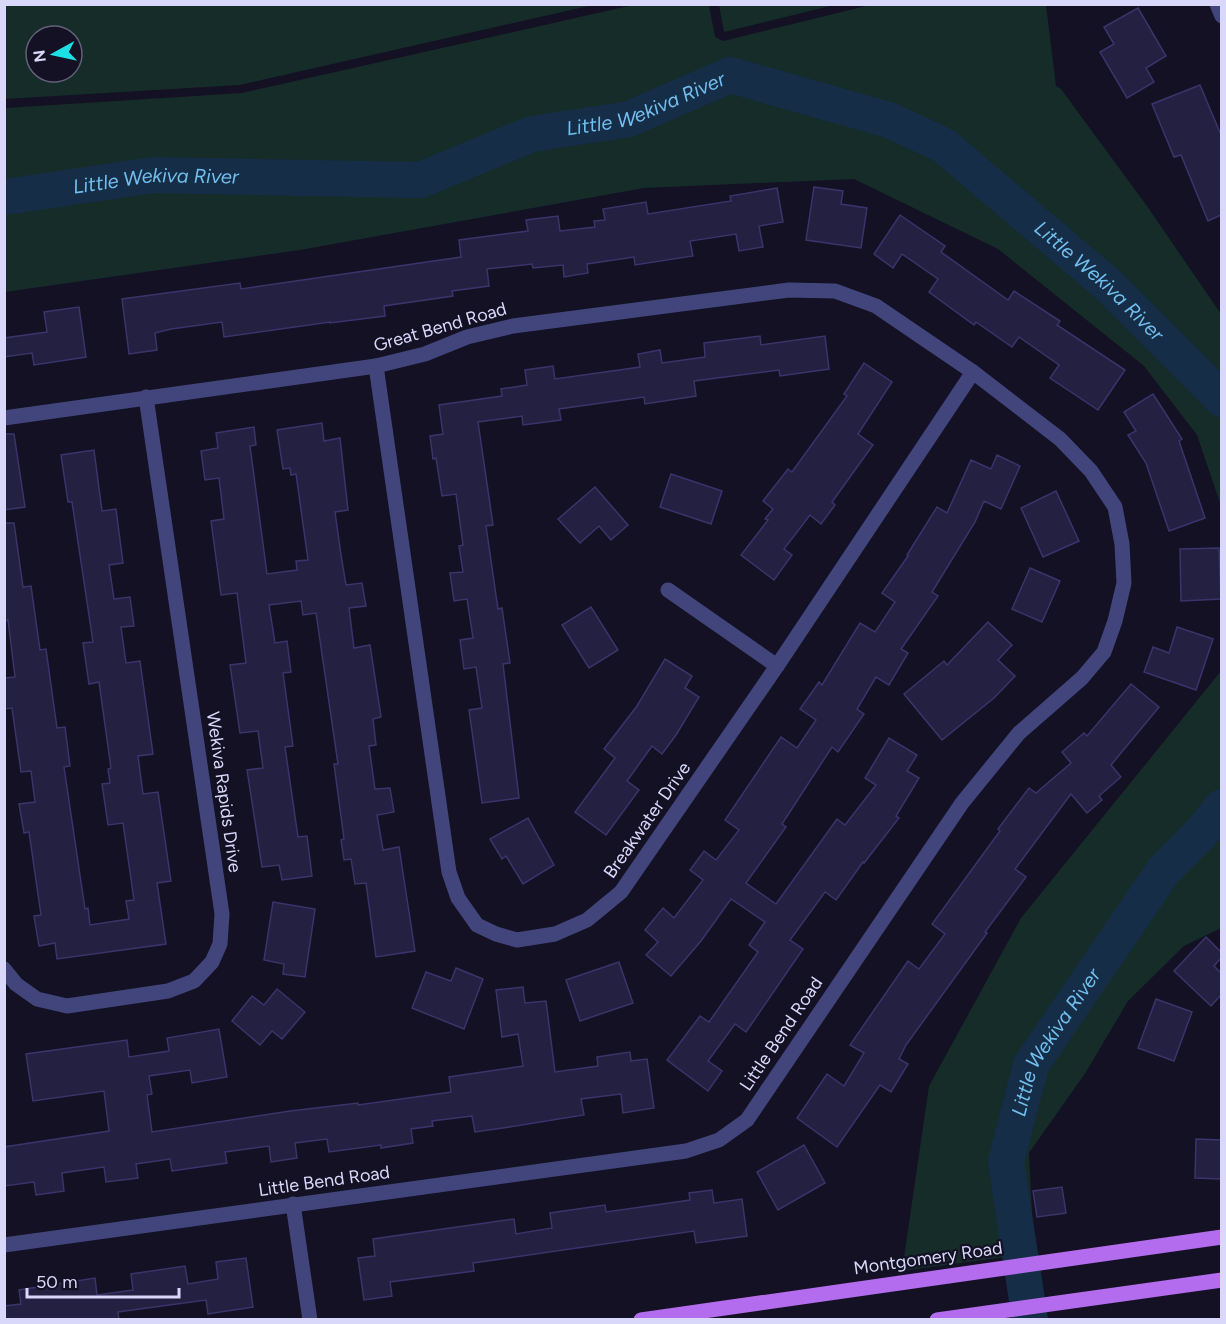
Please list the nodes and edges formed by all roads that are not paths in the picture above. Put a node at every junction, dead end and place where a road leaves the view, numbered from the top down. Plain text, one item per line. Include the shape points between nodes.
1 (1217, 4) edge
2 (1221, 16) edge
3 (376, 366) junction
4 (973, 372) junction
5 (146, 397) junction
6 (4, 418) edge
7 (668, 590) dead end
8 (777, 666) junction
9 (4, 969) edge
10 (293, 1204) junction
11 (1221, 1237) edge
12 (4, 1245) edge
13 (1221, 1280) edge
14 (310, 1320) edge
15 (641, 1320) edge
16 (936, 1320) edge

1 - 2 street
3 - 4 street, Great Bend Road via 513,326 789,290 836,291 876,306
3 - 5 street, Great Bend Road
3 - 8 street, Breakwater Drive via 449,872 458,898 477,925 517,940 555,934 587,920 621,892
4 - 8 street, Breakwater Drive
4 - 10 street, Little Bend Road via 1060,439 1091,471 1115,507 1124,583 1115,621 1104,652 1082,678 1019,734 962,803 747,1120 719,1140 686,1151
5 - 6 street, Great Bend Road
5 - 9 street, Wekiva Rapids Drive via 222,914 220,944 212,962 194,981 168,991 67,1006 37,999 16,984
7 - 8 street
10 - 12 street, Little Bend Road
10 - 14 street
11 - 15 main road, Montgomery Road
13 - 16 main road

